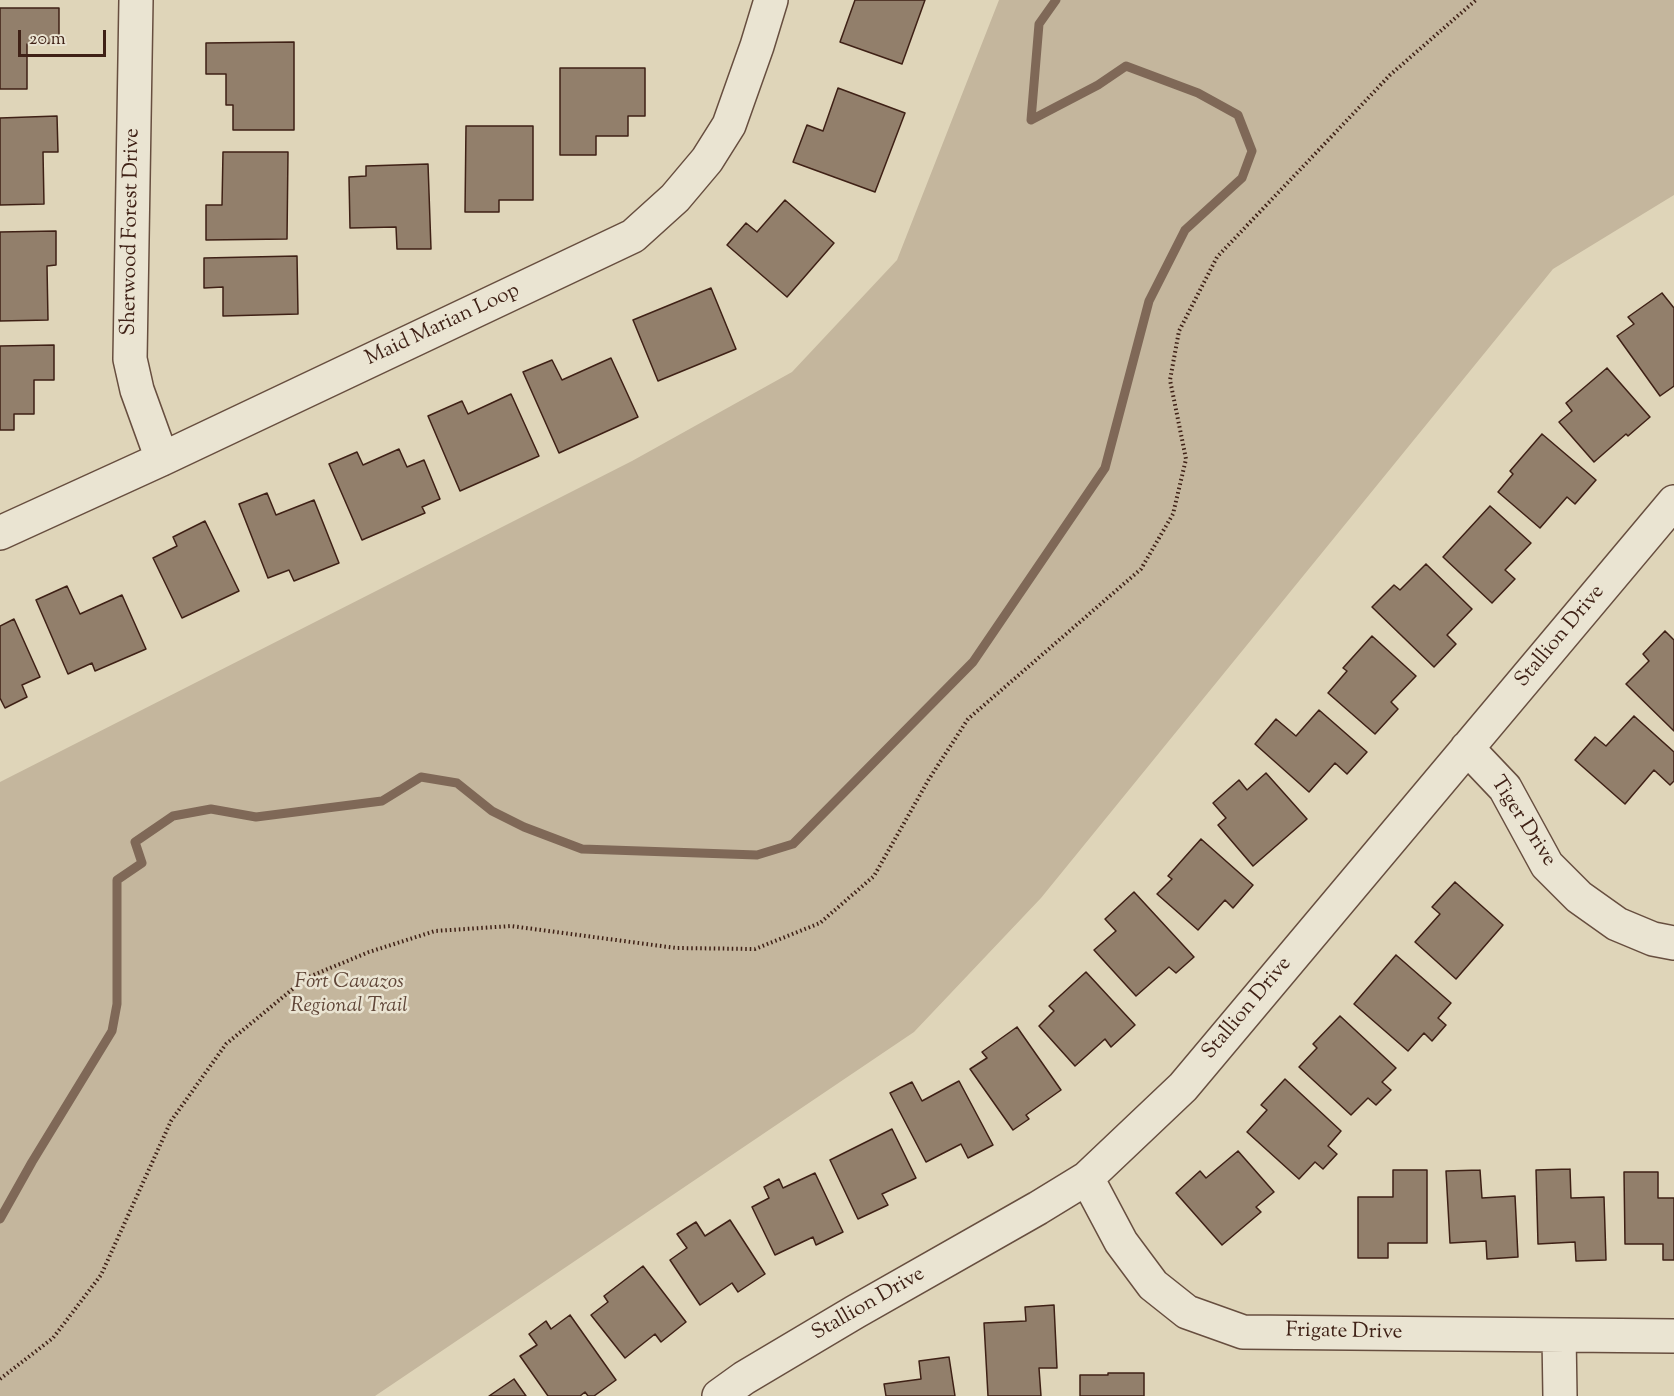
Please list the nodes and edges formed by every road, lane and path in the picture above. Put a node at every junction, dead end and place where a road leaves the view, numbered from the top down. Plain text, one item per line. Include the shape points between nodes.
1 (136, 0) edge
2 (771, 0) edge
3 (1476, 0) edge
4 (162, 459) junction
5 (1674, 502) edge
6 (0, 533) edge
7 (1467, 747) junction
8 (1674, 943) edge
9 (1087, 1178) junction
10 (1559, 1335) junction
11 (1674, 1336) edge
12 (0, 1379) edge
13 (719, 1396) edge
14 (1560, 1396) edge

1 - 4 street, Sherwood Forest Drive via 130,359
2 - 4 street, Maid Marian Loop via 729,124 675,198 633,236
3 - 12 path via 1390,75 1217,257 1179,331 1170,380 1186,459 1173,514 1141,569 968,719 874,876 820,923 755,950 676,948 511,926 435,930 306,978 226,1044 171,1121 101,1275 53,1338
4 - 6 street, Maid Marian Loop
5 - 7 street, Stallion Drive
7 - 8 street, Tiger Drive via 1505,788 1547,865 1579,897 1617,924
7 - 9 street, Stallion Drive via 1183,1087
9 - 10 street, Frigate Drive via 1121,1242 1153,1285 1187,1312 1243,1332
9 - 13 street, Stallion Drive
10 - 11 street, Frigate Drive
10 - 14 street

